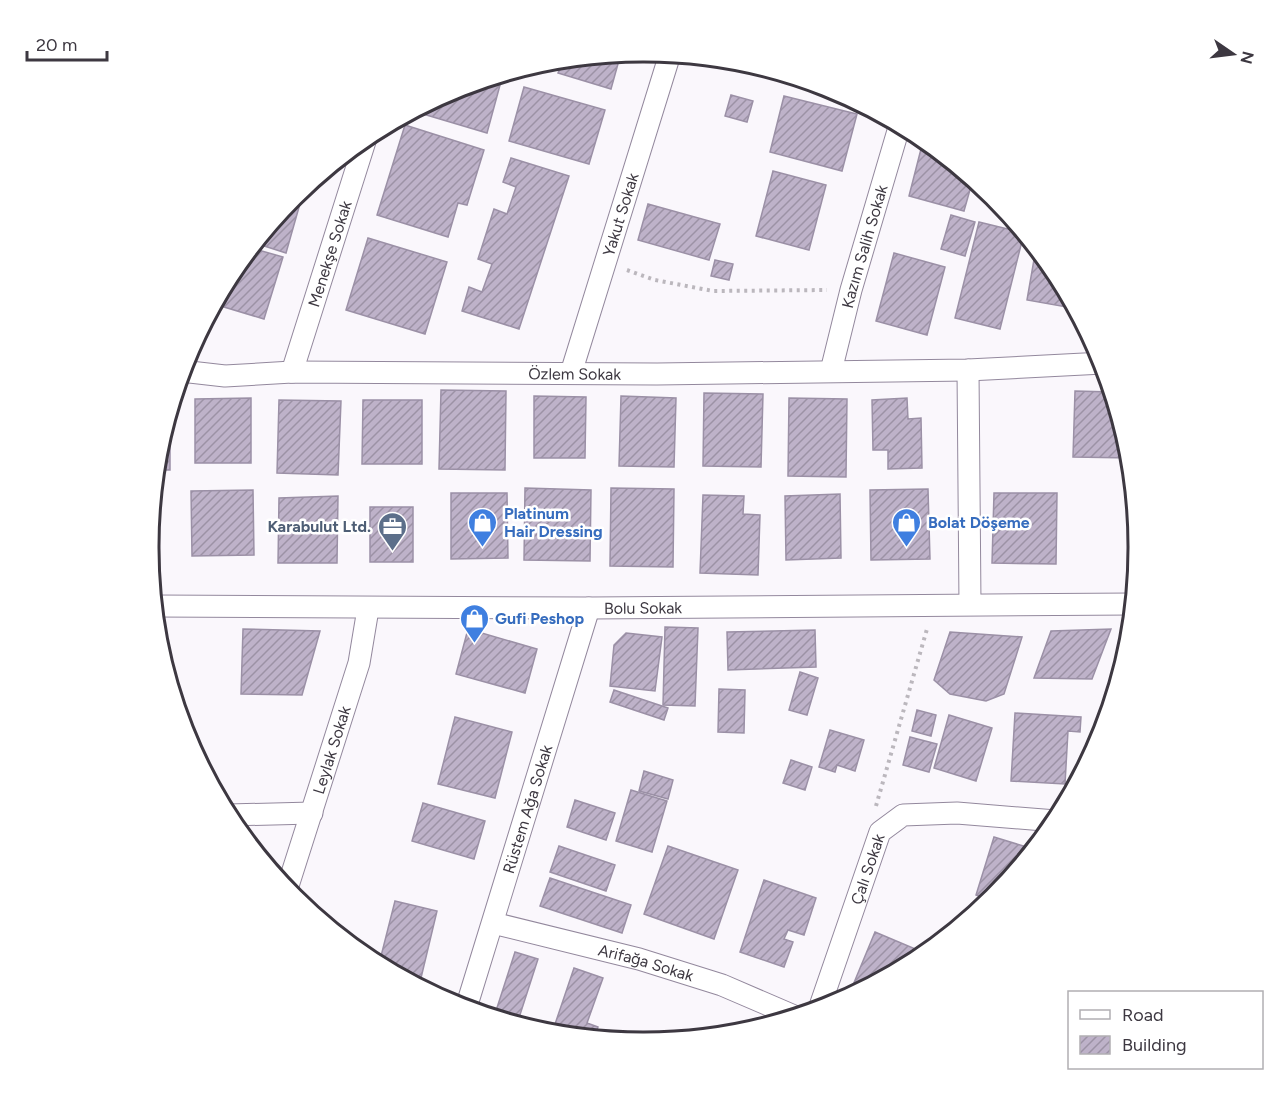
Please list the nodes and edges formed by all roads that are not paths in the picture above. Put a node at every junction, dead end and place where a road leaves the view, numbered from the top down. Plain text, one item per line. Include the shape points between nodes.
1 (667, 63) edge
2 (897, 133) edge
3 (362, 152) edge
4 (1092, 361) edge
5 (968, 370) junction
6 (831, 371) junction
7 (191, 372) edge
8 (292, 372) junction
9 (571, 373) junction
10 (970, 604) junction
11 (1125, 604) edge
12 (163, 606) edge
13 (368, 609) junction
14 (589, 609) junction
15 (312, 813) junction
16 (239, 815) edge
17 (1044, 820) edge
18 (290, 877) edge
19 (494, 922) junction
20 (823, 997) edge
21 (469, 999) edge
22 (783, 1011) edge

1 - 9 street, Yakut Sokak
2 - 6 street, Kazım Salih Sokak
3 - 8 street, Menekşe Sokak
4 - 5 street, Özlem Sokak
5 - 6 street, Özlem Sokak
5 - 10 street
6 - 9 street, Özlem Sokak
7 - 8 street, Özlem Sokak via 225,376
8 - 9 street, Özlem Sokak
10 - 11 street, Bolu Sokak
10 - 14 street, Bolu Sokak
12 - 13 street, Bolu Sokak
13 - 14 street, Bolu Sokak
13 - 15 street, Leylak Sokak via 359,663
14 - 19 street, Rüstem Ağa Sokak
15 - 16 street
15 - 18 street, Leylak Sokak
17 - 20 street, Çalı Sokak via 957,813 903,815 879,832
19 - 21 street, Rüstem Ağa Sokak
19 - 22 street, Arifağa Sokak via 650,962 722,985

